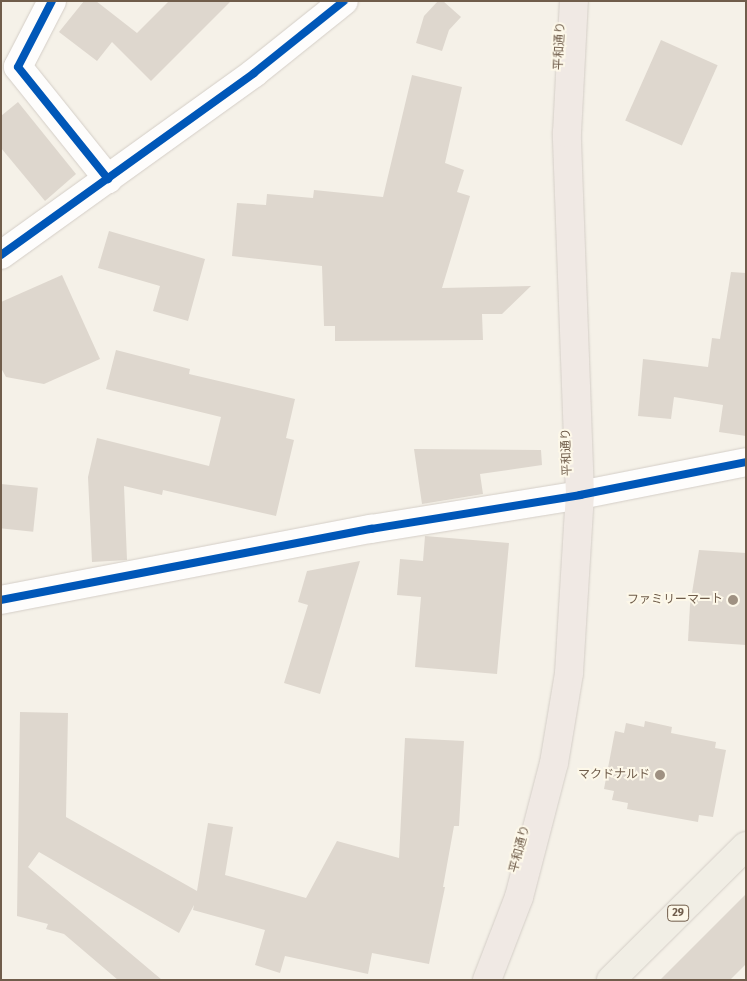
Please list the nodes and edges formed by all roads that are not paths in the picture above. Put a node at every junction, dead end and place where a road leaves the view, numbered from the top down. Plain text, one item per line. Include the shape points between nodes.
1 (52, 1) edge
2 (344, 1) edge
3 (574, 1) edge
4 (108, 179) junction
5 (1, 255) edge
6 (746, 462) edge
7 (580, 496) junction
8 (1, 600) edge
9 (746, 846) edge
10 (487, 980) edge
11 (611, 980) edge

1 - 4 street via 18,67
2 - 4 street via 254,73
3 - 7 highway, 平和通り via 567,133
4 - 5 street
6 - 7 street
7 - 8 street via 371,529
7 - 10 highway, 平和通り via 569,673 554,763 519,896
9 - 11 main road, 29

